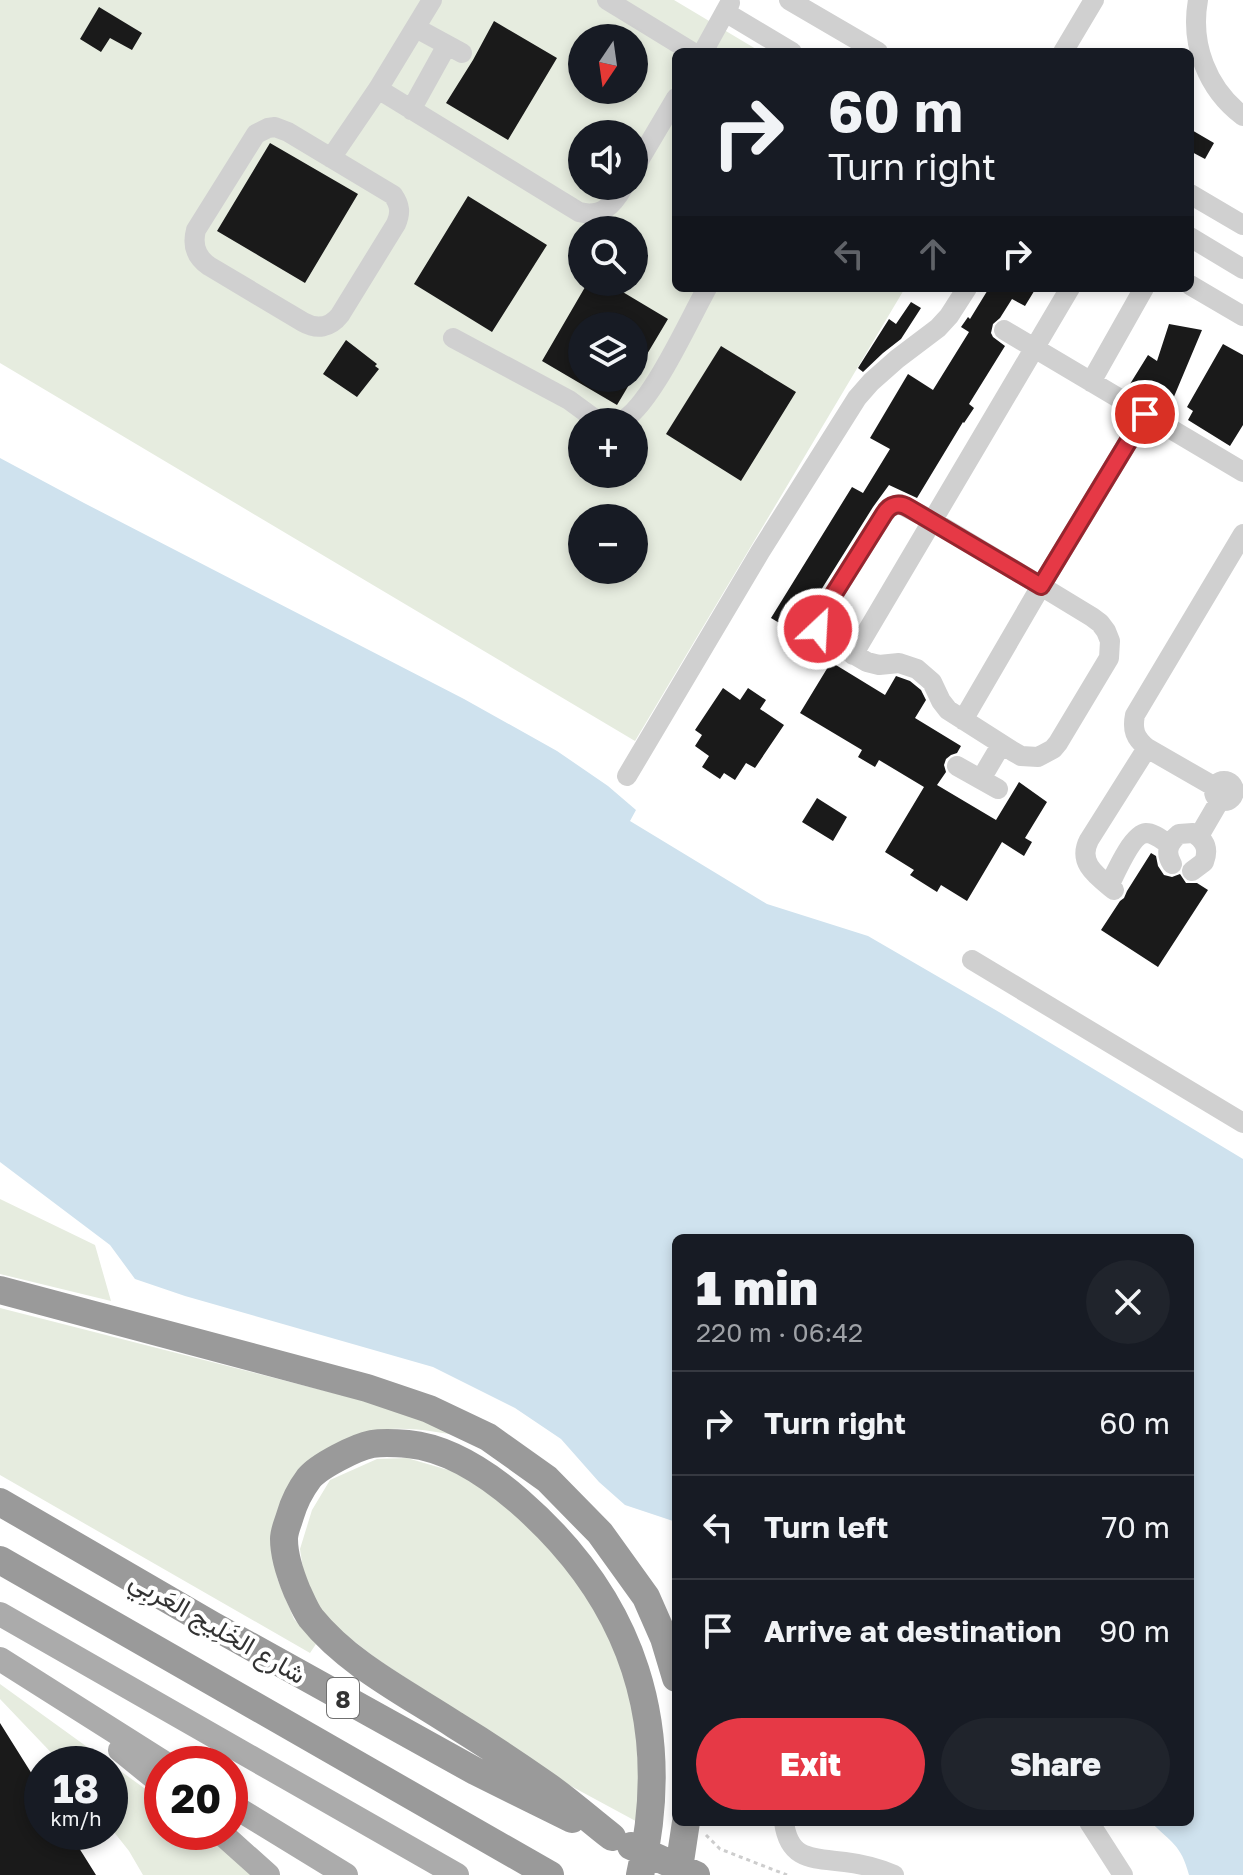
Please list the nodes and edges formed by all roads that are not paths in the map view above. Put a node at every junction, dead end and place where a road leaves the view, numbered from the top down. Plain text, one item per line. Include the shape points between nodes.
1 (432, 0) edge
2 (607, 0) edge
3 (789, 0) edge
4 (1094, 0) edge
5 (1198, 0) edge
6 (729, 6) edge
7 (416, 28) junction
8 (685, 48) edge
9 (705, 48) edge
10 (787, 48) edge
11 (871, 48) edge
12 (1065, 48) edge
13 (378, 89) junction
14 (672, 105) edge
15 (411, 110) junction
16 (1243, 116) edge
17 (648, 145) edge
18 (331, 158) junction
19 (1194, 196) edge
20 (615, 200) edge
21 (1243, 225) edge
22 (1194, 239) edge
23 (1243, 269) edge
24 (1194, 287) edge
25 (705, 292) edge
26 (964, 292) edge
27 (1068, 292) edge
28 (1142, 292) edge
29 (1243, 316) edge
30 (1004, 330) dead end
31 (453, 338) dead end
32 (1035, 348) junction
33 (1091, 382) junction
34 (580, 408) edge
35 (636, 408) edge
36 (1145, 414) junction
37 (1243, 472) edge
38 (933, 521) junction
39 (1243, 534) edge
40 (1041, 586) junction
41 (853, 655) junction
42 (963, 720) junction
43 (1001, 745) junction
44 (1147, 748) junction
45 (957, 766) dead end
46 (627, 776) dead end
47 (1227, 797) edge
48 (1199, 836) junction
49 (1192, 871) dead end
50 (972, 960) dead end
51 (1243, 1123) edge
52 (0, 1290) edge
53 (0, 1502) edge
54 (0, 1560) edge
55 (0, 1614) edge
56 (0, 1659) edge
57 (672, 1665) edge
58 (23, 1675) junction
59 (144, 1750) edge
60 (144, 1770) edge
61 (248, 1815) edge
62 (785, 1826) edge
63 (1092, 1826) edge
64 (695, 1828) edge
65 (612, 1837) junction
66 (240, 1850) edge
67 (268, 1875) edge
68 (346, 1875) edge
69 (457, 1875) edge
70 (550, 1875) edge
71 (640, 1875) edge
72 (678, 1875) edge
73 (696, 1875) edge
74 (894, 1875) edge
75 (1123, 1875) edge

1 - 7 street
2 - 8 street
3 - 11 street
4 - 12 street
5 - 16 street via 1196,24 1207,73 1215,89
6 - 9 street
6 - 10 street
7 - 13 street
7 - 15 street via 454,49
13 - 15 street
13 - 18 street
14 - 17 street
15 - 20 street via 579,212 606,210
18 - 18 street via 393,195 400,212 337,320 314,327 204,262 194,237 262,130 282,129
19 - 21 street
22 - 23 street
24 - 29 street
25 - 35 street
26 - 46 street via 938,328 857,398
27 - 32 street
28 - 33 street
30 - 32 street
31 - 34 street
32 - 33 street
32 - 38 street
33 - 36 street
36 - 37 street
36 - 40 street
38 - 40 street
38 - 41 street
38 - 41 street via 905,505 886,510 820,616 819,633
39 - 44 street via 1135,715 1134,734
40 - 42 street
40 - 43 street via 1100,623 1110,641 1109,658 1053,749 1030,757
41 - 42 street via 873,664 917,669 932,682 944,706
42 - 43 street
43 - 45 street via 989,784
44 - 47 street
44 - 48 street via 1086,845 1087,865 1111,888 1136,837 1150,833 1171,854 1179,834
47 - 48 street
48 - 49 street via 1206,856
50 - 51 street
52 - 57 highway via 367,1388 488,1437 547,1479 600,1533 646,1597
53 - 65 highway, شارع الخَلِيج العَربِي / 8 via 475,1771
54 - 70 highway, شارع الخَلِيج العَربِي / 8
55 - 69 main road
56 - 58 main road
58 - 59 main road
58 - 60 main road
61 - 68 main road
62 - 74 street via 791,1844 804,1856
63 - 75 street
64 - 72 highway
65 - 71 highway via 548,1786 349,1656 309,1616 289,1572 284,1536 295,1499 311,1476 371,1444 409,1444 444,1452 509,1491 585,1571 615,1618 642,1687 653,1788
65 - 73 highway, شارع الخَلِيج العَربِي / 8
66 - 67 main road

